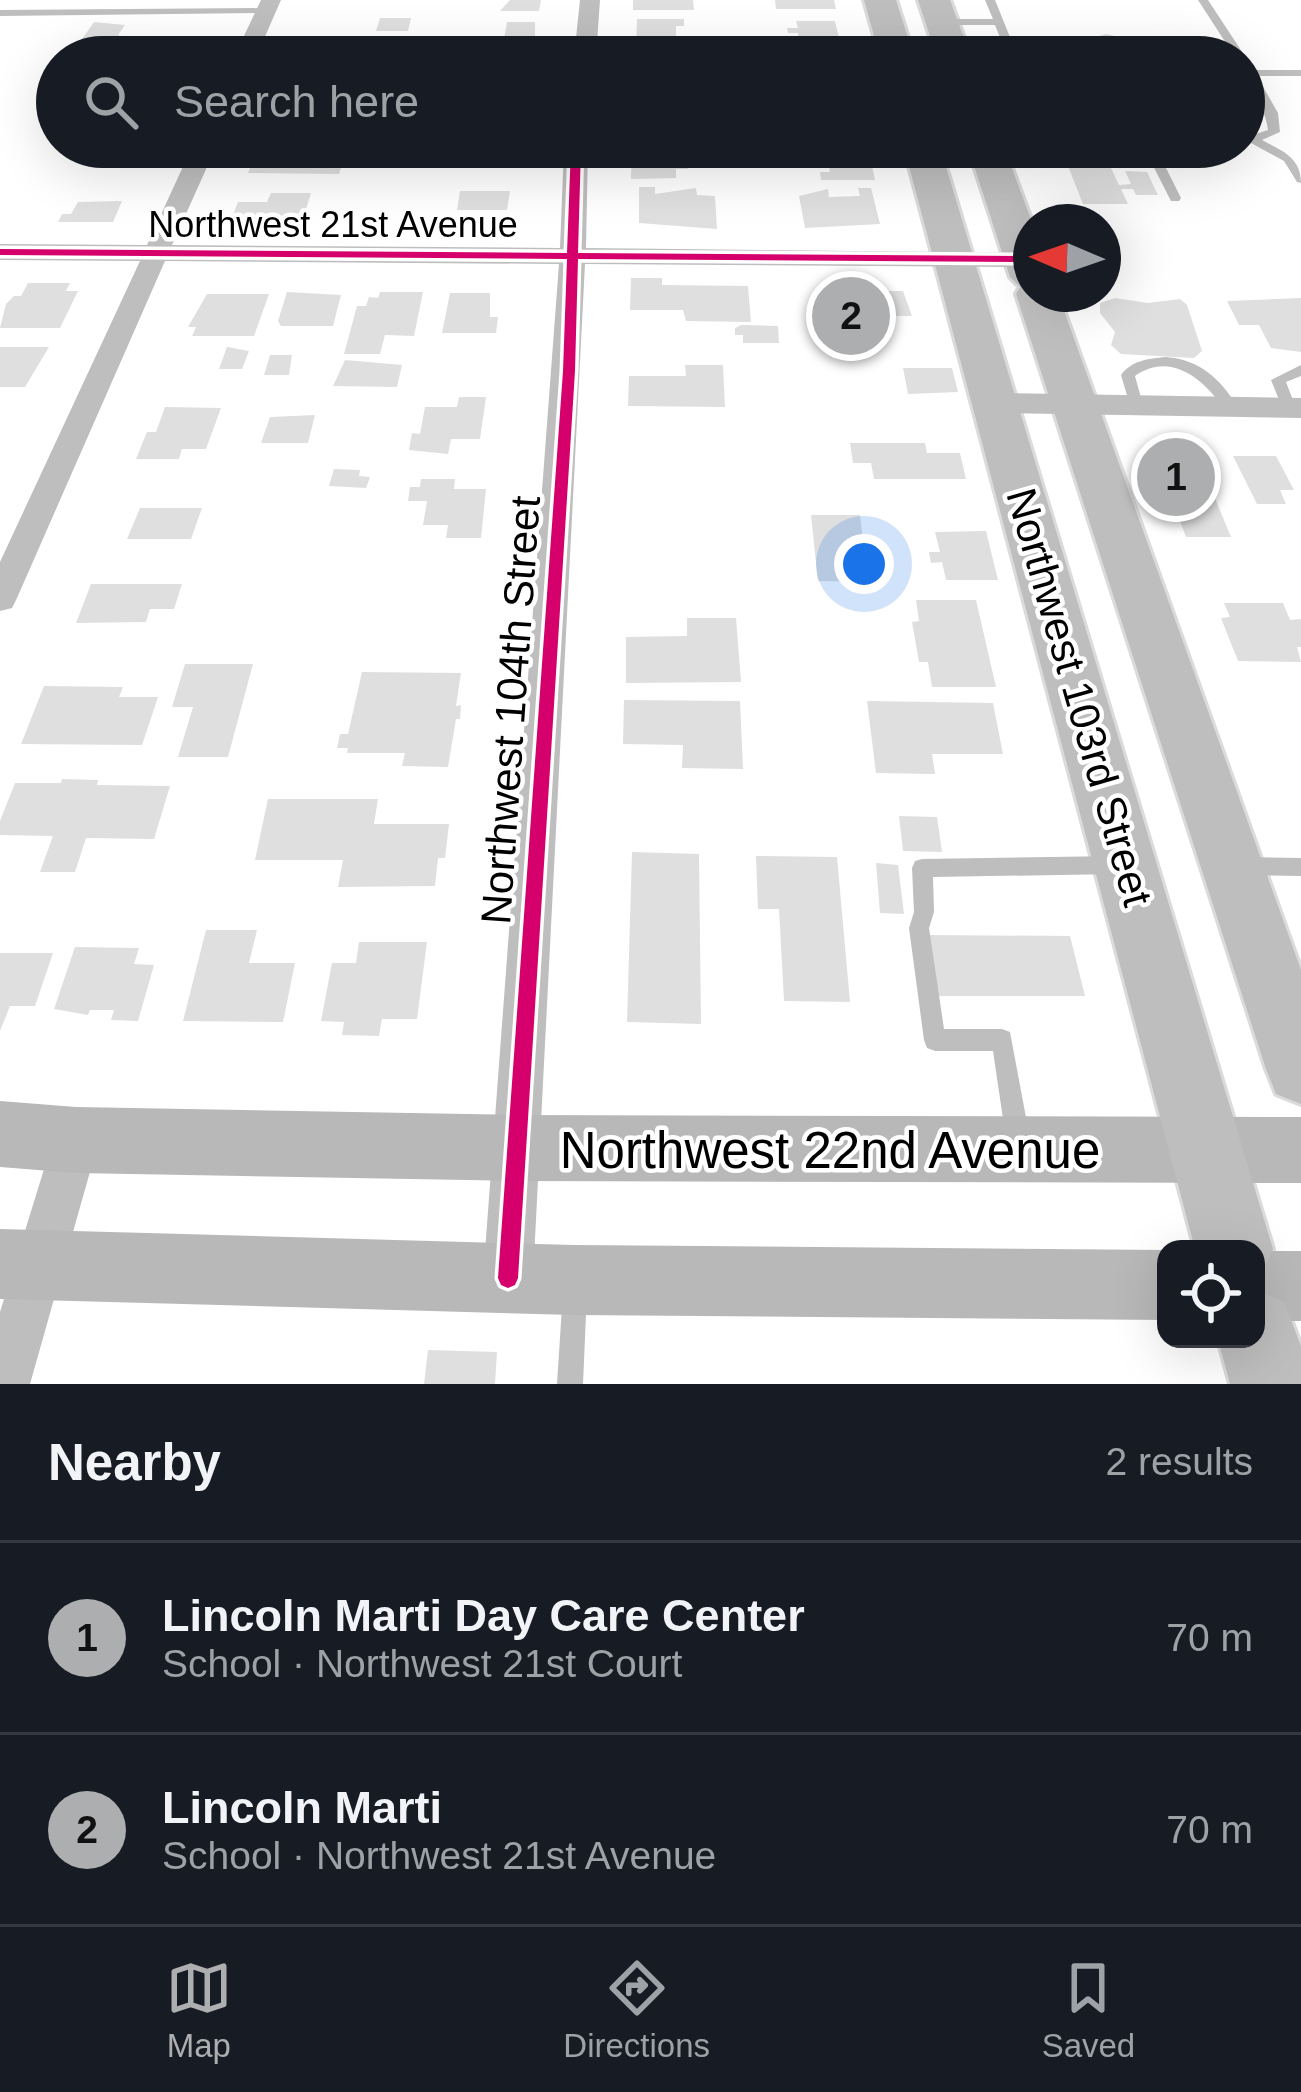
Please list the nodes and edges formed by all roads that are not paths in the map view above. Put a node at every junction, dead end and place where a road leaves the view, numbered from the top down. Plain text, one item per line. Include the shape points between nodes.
1 (590, 0) edge
2 (880, 0) edge
3 (892, 0) edge
4 (990, 0) edge
5 (1203, 0) edge
6 (269, 5) edge
7 (938, 11) edge
8 (0, 14) edge
9 (999, 22) junction
10 (255, 36) edge
11 (587, 36) edge
12 (890, 36) edge
13 (1005, 36) edge
14 (1227, 36) edge
15 (1265, 67) edge
16 (1301, 73) edge
17 (1265, 99) edge
18 (1265, 135) edge
19 (1265, 148) edge
20 (195, 168) edge
21 (575, 168) edge
22 (928, 168) edge
23 (993, 168) edge
24 (1158, 168) edge
25 (1301, 179) edge
26 (1175, 198) dead end
27 (1013, 225) edge
28 (0, 252) edge
29 (156, 254) junction
30 (572, 254) junction
31 (954, 259) junction
32 (1013, 273) edge
33 (1043, 312) edge
34 (1301, 370) edge
35 (998, 403) junction
36 (1075, 404) junction
37 (1136, 405) junction
38 (1231, 407) junction
39 (1295, 408) edge
40 (0, 598) edge
41 (1128, 865) junction
42 (1233, 866) junction
43 (1301, 867) edge
44 (1301, 1070) edge
45 (0, 1134) edge
46 (76, 1140) junction
47 (517, 1148) junction
48 (1206, 1150) junction
49 (1301, 1150) edge
50 (1021, 1152) junction
51 (1231, 1240) edge
52 (19, 1265) edge
53 (542, 1279) junction
54 (1157, 1285) edge
55 (1265, 1286) edge
56 (1301, 1286) edge
57 (1261, 1348) edge
58 (4, 1384) edge
59 (570, 1384) edge
60 (1270, 1384) edge

1 - 11 street
2 - 12 main road
3 - 7 main road
4 - 9 lane
5 - 14 lane
6 - 8 lane
6 - 10 street
7 - 9 lane
9 - 13 lane
15 - 16 lane
17 - 18 lane via 1274,132
19 - 25 lane via 1288,160
20 - 29 street
21 - 30 street, Northwest 104th Street
22 - 31 main road, Northwest 103rd Street
23 - 27 main road, Northwest 103rd Street
24 - 26 lane
28 - 29 street, Northwest 21st Avenue
29 - 30 street, Northwest 21st Avenue
29 - 40 street
30 - 31 street, Northwest 21st Avenue
30 - 47 street, Northwest 104th Street
31 - 32 street, Northwest 21st Avenue
31 - 35 main road, Northwest 103rd Street
33 - 36 main road, Northwest 103rd Street
34 - 39 lane via 1278,380
35 - 36 street
35 - 41 main road, Northwest 103rd Street
36 - 37 street
36 - 42 main road, Northwest 103rd Street
37 - 38 street
37 - 38 lane via 1128,375 1134,368 1174,363 1211,376
38 - 39 street
41 - 48 main road, Northwest 103rd Street
41 - 50 lane via 922,868 919,928 935,1040 1002,1040
42 - 43 lane
42 - 44 main road, Northwest 103rd Street
45 - 46 main road, Northwest 22nd Avenue
46 - 47 main road, Northwest 22nd Avenue
46 - 52 street
47 - 50 main road, Northwest 22nd Avenue
47 - 53 street, Northwest 104th Street
48 - 49 main road, Northwest 22nd Avenue
48 - 50 main road, Northwest 22nd Avenue
48 - 51 main road, Northwest 103rd Street
52 - 53 main road
52 - 58 street
53 - 54 main road
53 - 59 lane
55 - 56 main road
57 - 60 main road

